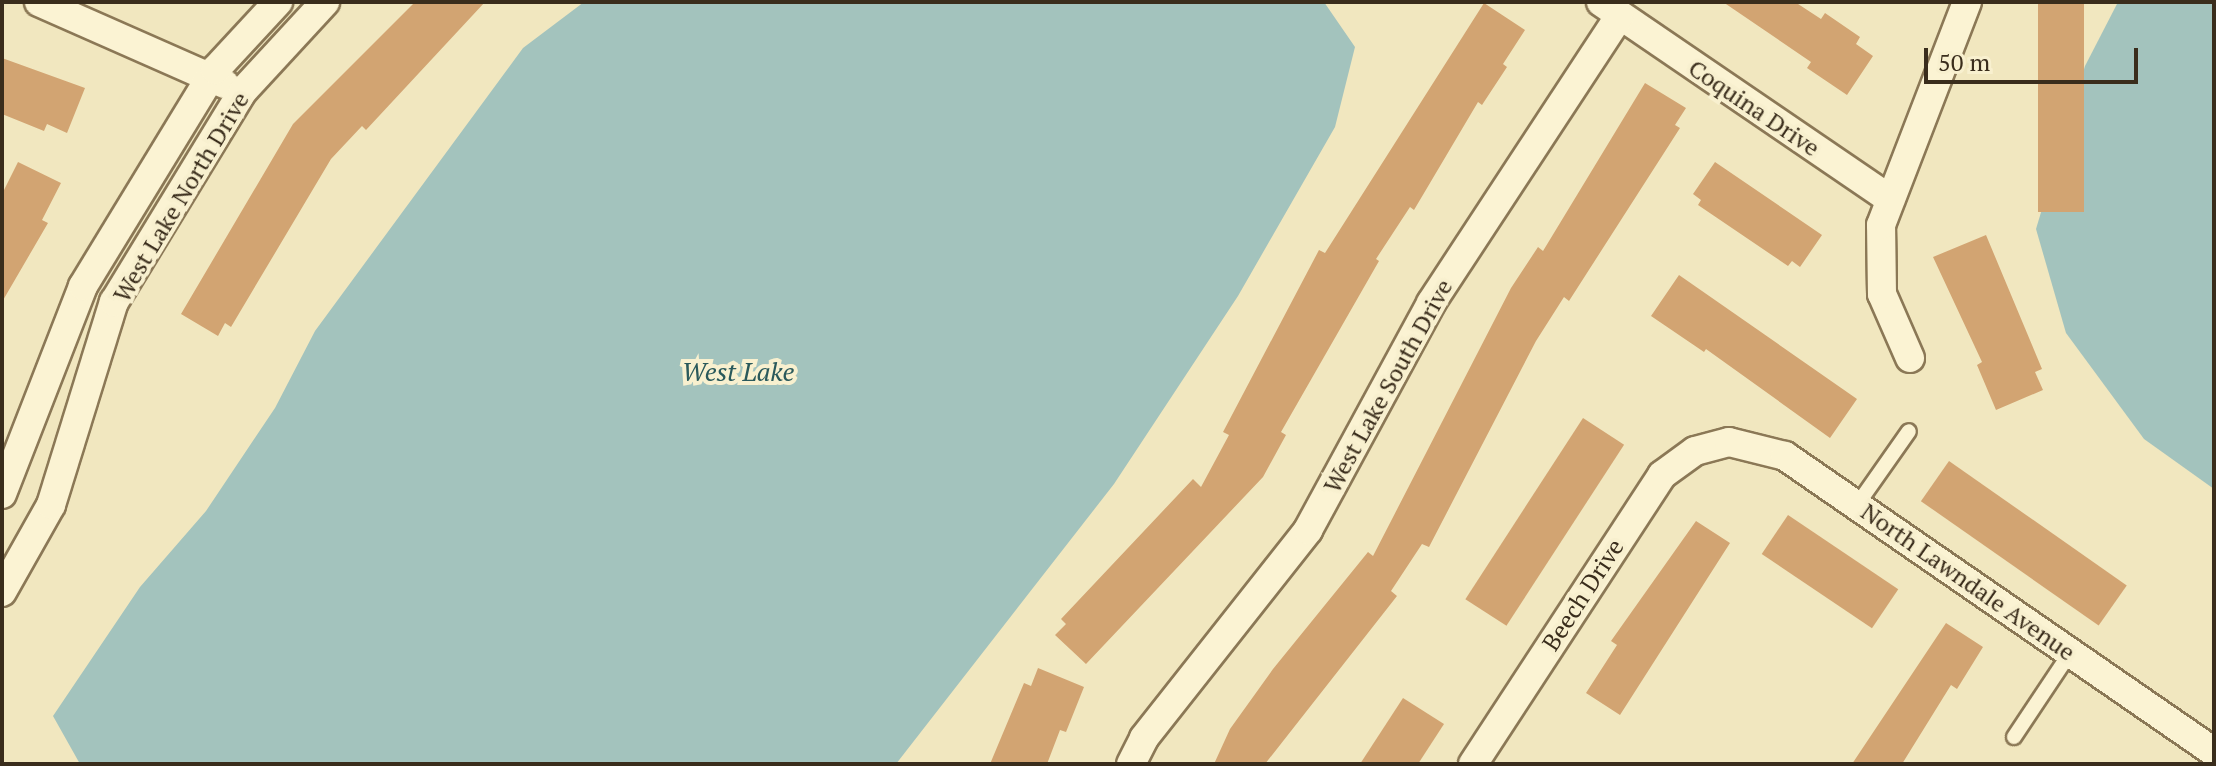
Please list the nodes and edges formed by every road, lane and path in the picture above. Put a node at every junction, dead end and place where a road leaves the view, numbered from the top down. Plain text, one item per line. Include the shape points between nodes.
1 (39, 2) edge
2 (278, 2) edge
3 (325, 2) edge
4 (1967, 2) edge
5 (1610, 10) edge
6 (211, 77) junction
7 (243, 91) junction
8 (1890, 199) junction
9 (1910, 358) dead end
10 (1909, 431) dead end
11 (1710, 445) joint
12 (2, 494) edge
13 (1857, 505) junction
14 (2, 592) edge
15 (2070, 653) junction
16 (2014, 737) dead end
17 (2214, 752) edge
18 (1131, 764) edge
19 (1473, 764) edge

1 - 6 street
2 - 6 street, West Lake North Drive
3 - 7 street, West Lake North Drive
4 - 8 street
5 - 8 street, Coquina Drive
5 - 18 street, West Lake South Drive via 1431,303 1308,530 1144,738
6 - 7 street
6 - 12 street, West Lake North Drive via 83,286
7 - 14 street, West Lake North Drive via 114,302 51,505
8 - 9 street via 1881,225 1878,266 1885,308
10 - 13 lane
11 - 13 street, North Lawndale Avenue via 1738,442 1769,449
11 - 19 street, Beech Drive via 1686,456 1652,488
13 - 15 street, North Lawndale Avenue
15 - 16 lane
15 - 17 street, North Lawndale Avenue

